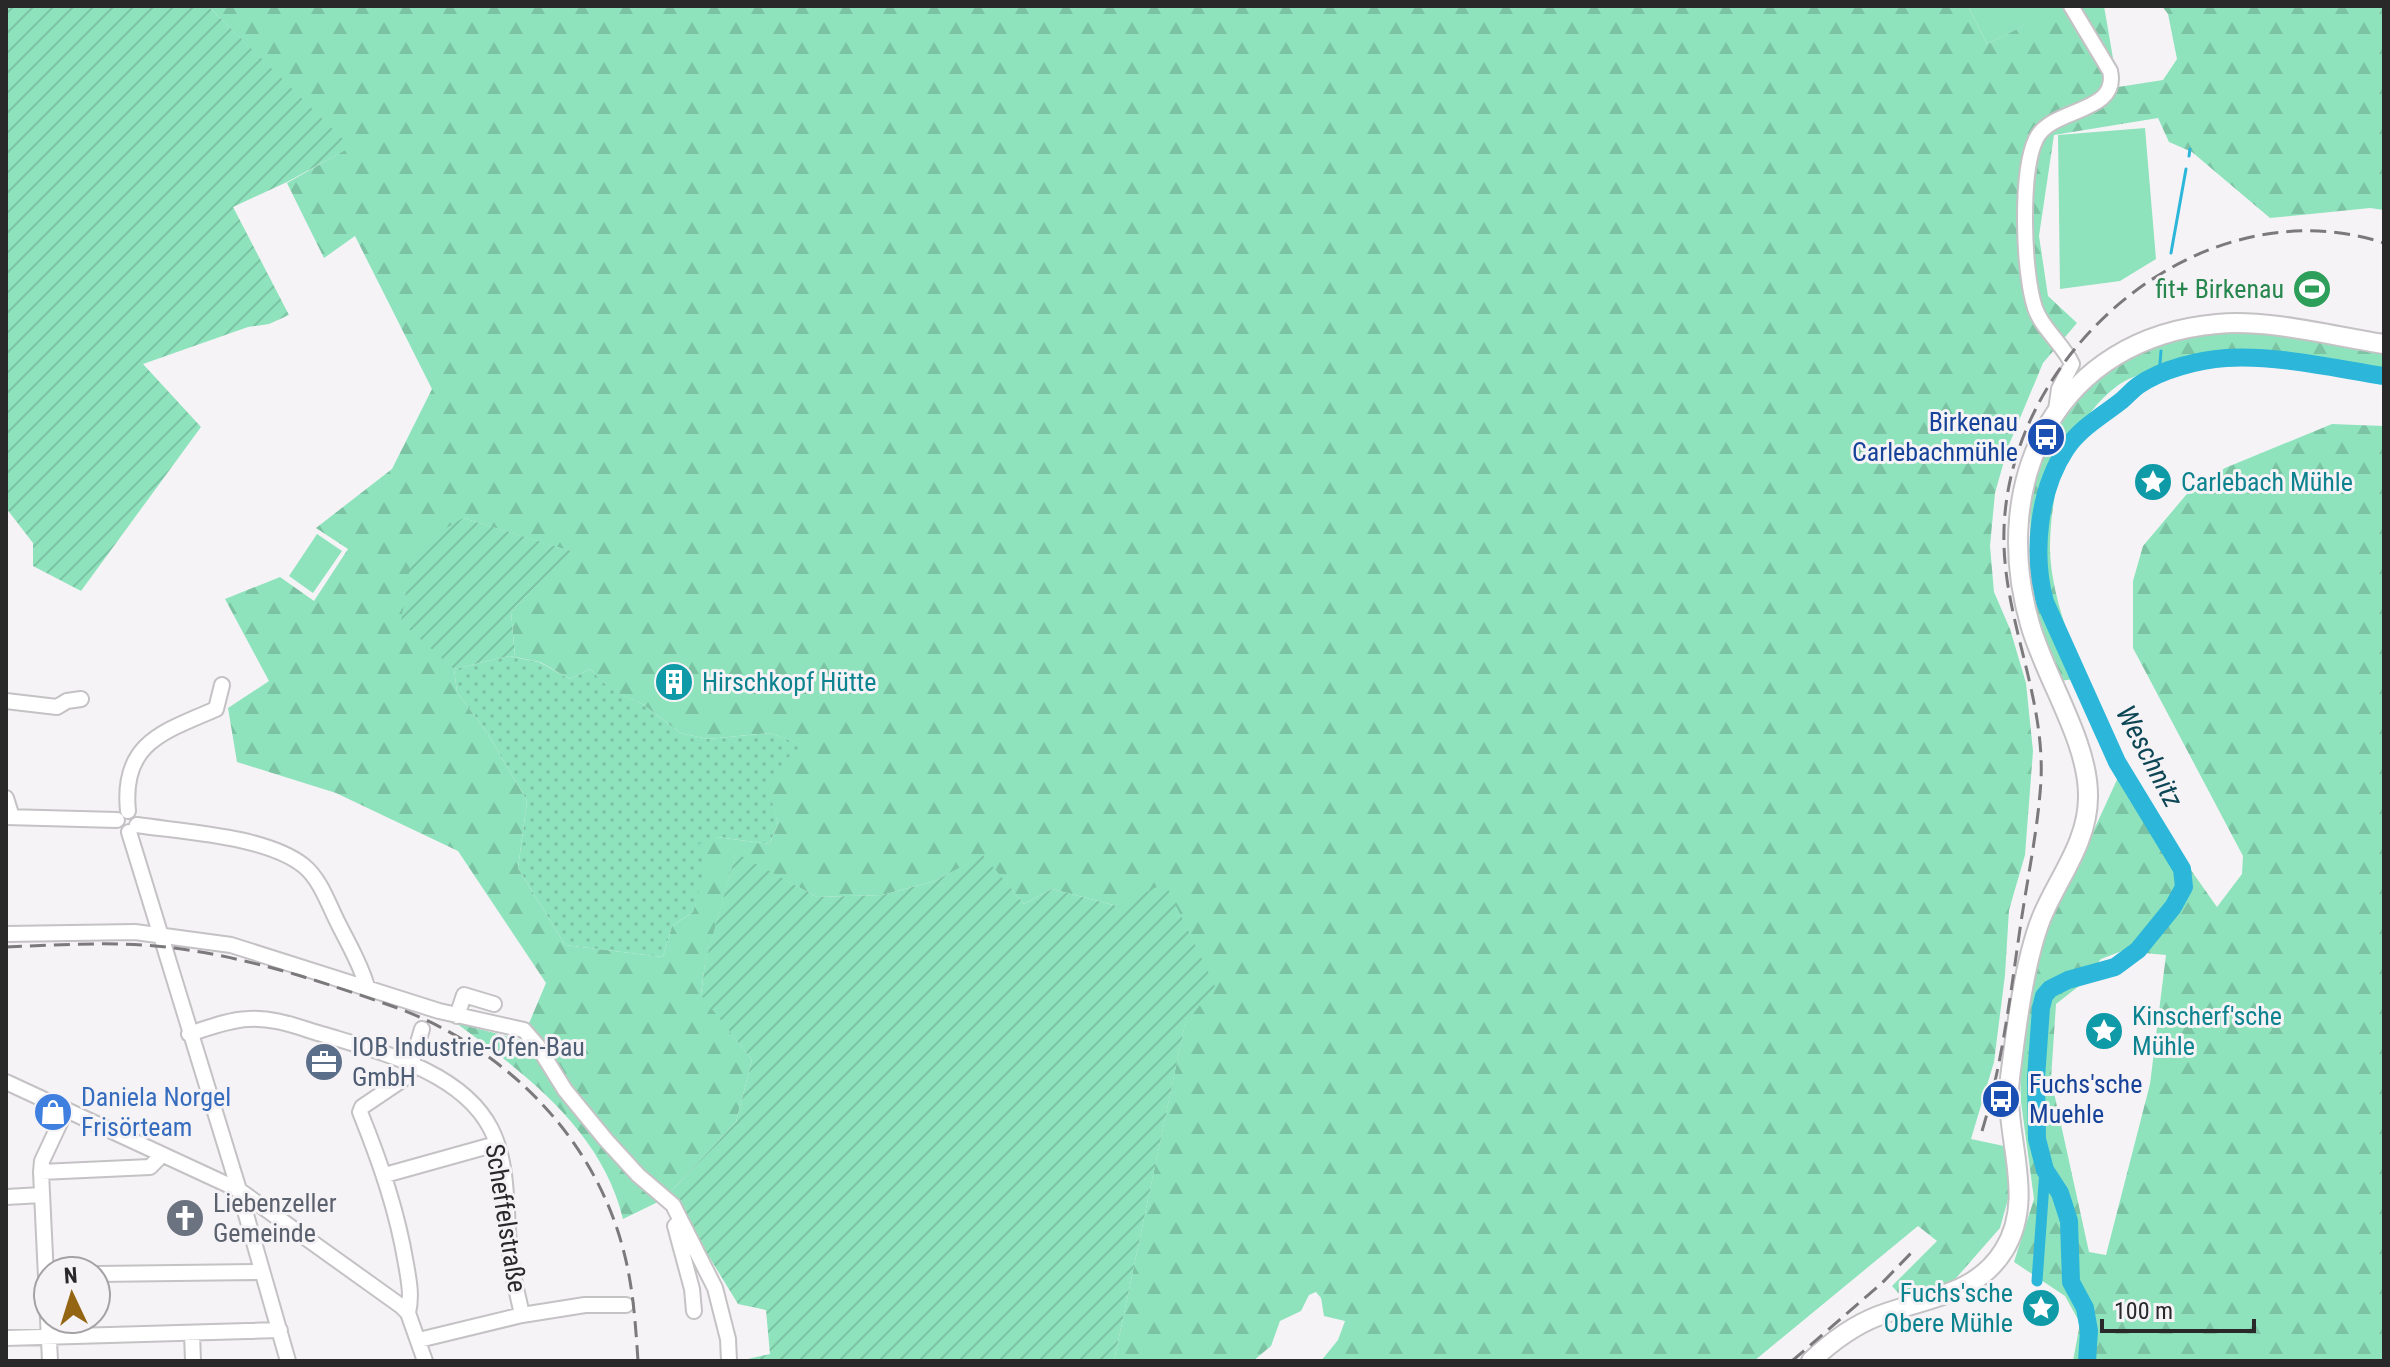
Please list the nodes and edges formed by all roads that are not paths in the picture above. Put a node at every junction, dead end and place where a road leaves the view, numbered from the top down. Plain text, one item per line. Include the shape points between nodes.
1 (2071, 6) edge
2 (2384, 344) edge
3 (2056, 410) junction
4 (222, 685) dead end
5 (81, 699) dead end
6 (6, 701) edge
7 (6, 798) edge
8 (122, 815) junction
9 (9, 817) edge
10 (133, 828) junction
11 (6, 934) edge
12 (158, 934) junction
13 (367, 987) junction
14 (494, 1004) dead end
15 (457, 1016) junction
16 (422, 1029) dead end
17 (189, 1034) junction
18 (412, 1064) junction
19 (6, 1082) edge
20 (66, 1110) junction
21 (496, 1144) junction
22 (162, 1155) junction
23 (41, 1172) junction
24 (385, 1175) junction
25 (239, 1190) junction
26 (42, 1195) junction
27 (6, 1197) edge
28 (679, 1220) junction
29 (46, 1255) edge
30 (262, 1272) junction
31 (112, 1274) edge
32 (626, 1305) dead end
33 (694, 1311) dead end
34 (408, 1313) junction
35 (522, 1315) junction
36 (280, 1330) junction
37 (192, 1333) junction
38 (49, 1337) junction
39 (6, 1338) edge
40 (419, 1340) junction
41 (50, 1361) edge
42 (193, 1361) edge
43 (288, 1361) edge
44 (425, 1361) edge
45 (729, 1361) edge
46 (1811, 1361) edge

1 - 3 street via 2113,82 2102,100 2057,119 2037,135 2028,163 2026,262 2035,310 2072,364 2059,389
2 - 3 main road via 2220,323 2156,335 2101,364
3 - 46 main road via 2038,443 2025,487 2018,536 2020,582 2039,651 2084,763 2088,796 2083,830 2041,920 2024,994 2008,1098 2018,1212 2003,1252 1975,1282 1877,1316 1846,1332
4 - 8 street via 216,709 174,726 139,754 131,766
5 - 6 street via 57,707
7 - 9 street
8 - 9 street
8 - 10 street via 137,819
10 - 12 street
10 - 13 street via 239,840 305,867
11 - 12 street
12 - 13 street via 231,945
12 - 17 street
13 - 15 street
14 - 15 street via 464,995
15 - 28 street via 524,1030 565,1090 638,1175 673,1205
16 - 18 street
17 - 18 street, Scheffelstraße via 233,1021 273,1020
17 - 25 street
18 - 21 street, Scheffelstraße via 481,1113
18 - 24 street via 408,1076 360,1112
19 - 20 street
20 - 22 street
20 - 23 street
21 - 24 street
21 - 35 street, Scheffelstraße
22 - 23 street via 150,1167
22 - 25 street
23 - 26 street
24 - 34 street via 412,1299
25 - 30 street
25 - 34 street
26 - 27 street
26 - 29 street
28 - 33 street via 675,1226
28 - 45 street via 715,1288
30 - 31 street
30 - 36 street
32 - 35 street
34 - 40 street
35 - 40 street
36 - 37 street
36 - 43 street
37 - 38 street
37 - 42 street
38 - 39 street
38 - 41 street
40 - 44 street

